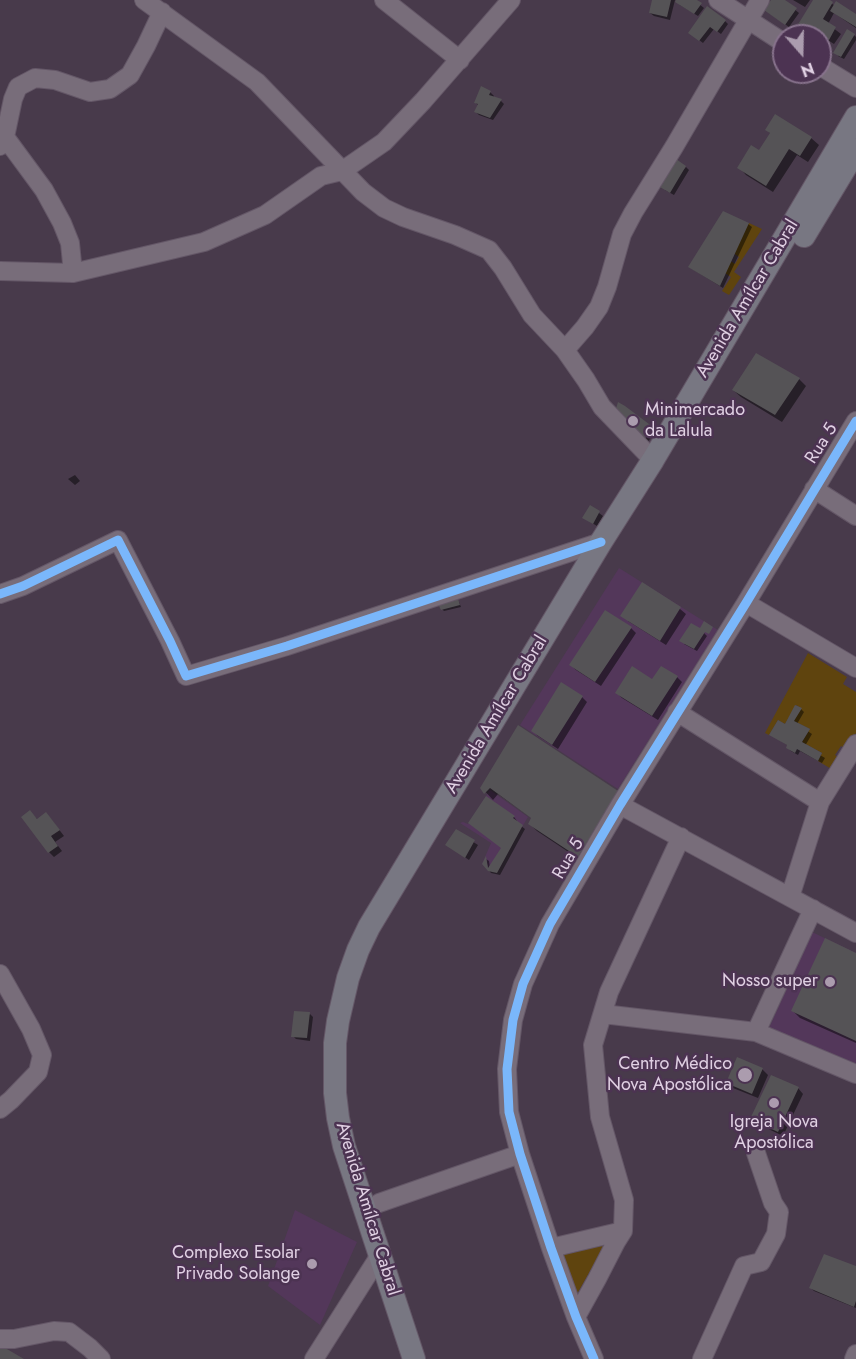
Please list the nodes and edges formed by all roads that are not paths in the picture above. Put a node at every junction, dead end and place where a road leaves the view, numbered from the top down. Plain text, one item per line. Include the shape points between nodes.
1 (144, 0) edge
2 (384, 0) edge
3 (511, 0) edge
4 (718, 0) edge
5 (760, 0) edge
6 (162, 12) junction
7 (747, 20) junction
8 (772, 36) edge
9 (460, 60) junction
10 (832, 73) edge
11 (856, 88) edge
12 (856, 117) edge
13 (3, 142) edge
14 (856, 150) edge
15 (342, 171) junction
16 (0, 271) edge
17 (73, 273) junction
18 (565, 350) junction
19 (856, 421) edge
20 (653, 460) junction
21 (814, 489) junction
22 (856, 516) edge
23 (601, 542) junction
24 (0, 594) edge
25 (746, 603) junction
26 (856, 668) edge
27 (677, 712) junction
28 (856, 744) edge
29 (820, 802) junction
30 (620, 805) junction
31 (681, 837) junction
32 (790, 897) junction
33 (813, 909) junction
34 (856, 933) edge
35 (0, 974) edge
36 (603, 1014) junction
37 (756, 1032) junction
38 (856, 1074) edge
39 (0, 1109) edge
40 (756, 1153) dead end
41 (519, 1154) junction
42 (379, 1203) junction
43 (623, 1231) junction
44 (551, 1248) junction
45 (380, 1255) junction
46 (576, 1317) junction
47 (0, 1339) edge
48 (856, 1354) edge
49 (101, 1359) edge
50 (314, 1359) edge
51 (414, 1359) edge
52 (430, 1359) edge
53 (594, 1359) edge
54 (702, 1359) edge
55 (854, 1359) edge

1 - 6 street
2 - 9 street
3 - 9 street
4 - 7 street
5 - 7 street
6 - 13 street via 130,75 110,89 90,92 55,80 34,78 18,87
6 - 15 street via 258,81
7 - 8 street
7 - 18 street via 622,234 599,308
9 - 15 street via 384,142
10 - 11 street
12 - 20 main road, Avenida Amílcar Cabral
13 - 17 street via 44,190 62,223 70,243
14 - 42 main road, Avenida Amílcar Cabral via 368,962 354,1011 349,1084 359,1142
15 - 17 street via 321,176 266,215 204,242
15 - 18 street via 384,208 489,250 532,315
16 - 17 street
18 - 20 street via 602,407
19 - 21 street, Rua 5
20 - 23 main road, Avenida Amílcar Cabral
21 - 22 street
21 - 25 street, Rua 5
23 - 24 street via 186,676 118,540
23 - 45 main road, Avenida Amílcar Cabral via 369,927 348,978 335,1042 335,1094 344,1146
25 - 26 street
25 - 27 street, Rua 5
27 - 29 street
27 - 30 street, Rua 5
28 - 29 street
29 - 32 street
30 - 31 street
30 - 41 street, Rua 5 via 550,924 523,984 513,1020 507,1069 509,1112
31 - 32 street
31 - 36 street via 609,992
32 - 33 street
33 - 34 street
33 - 37 street
35 - 39 street via 42,1055 38,1072
36 - 37 street
36 - 43 street via 593,1045 597,1096 624,1200
37 - 38 street
40 - 54 street via 779,1212 776,1234 761,1262 744,1266
41 - 42 street
41 - 44 street, Rua 5
42 - 52 main road, Avenida Amílcar Cabral
43 - 44 street
43 - 46 street
44 - 46 street, Rua 5
45 - 50 street
45 - 51 main road, Avenida Amílcar Cabral
46 - 53 street, Rua 5
47 - 49 street via 54,1330 69,1332
48 - 55 street

